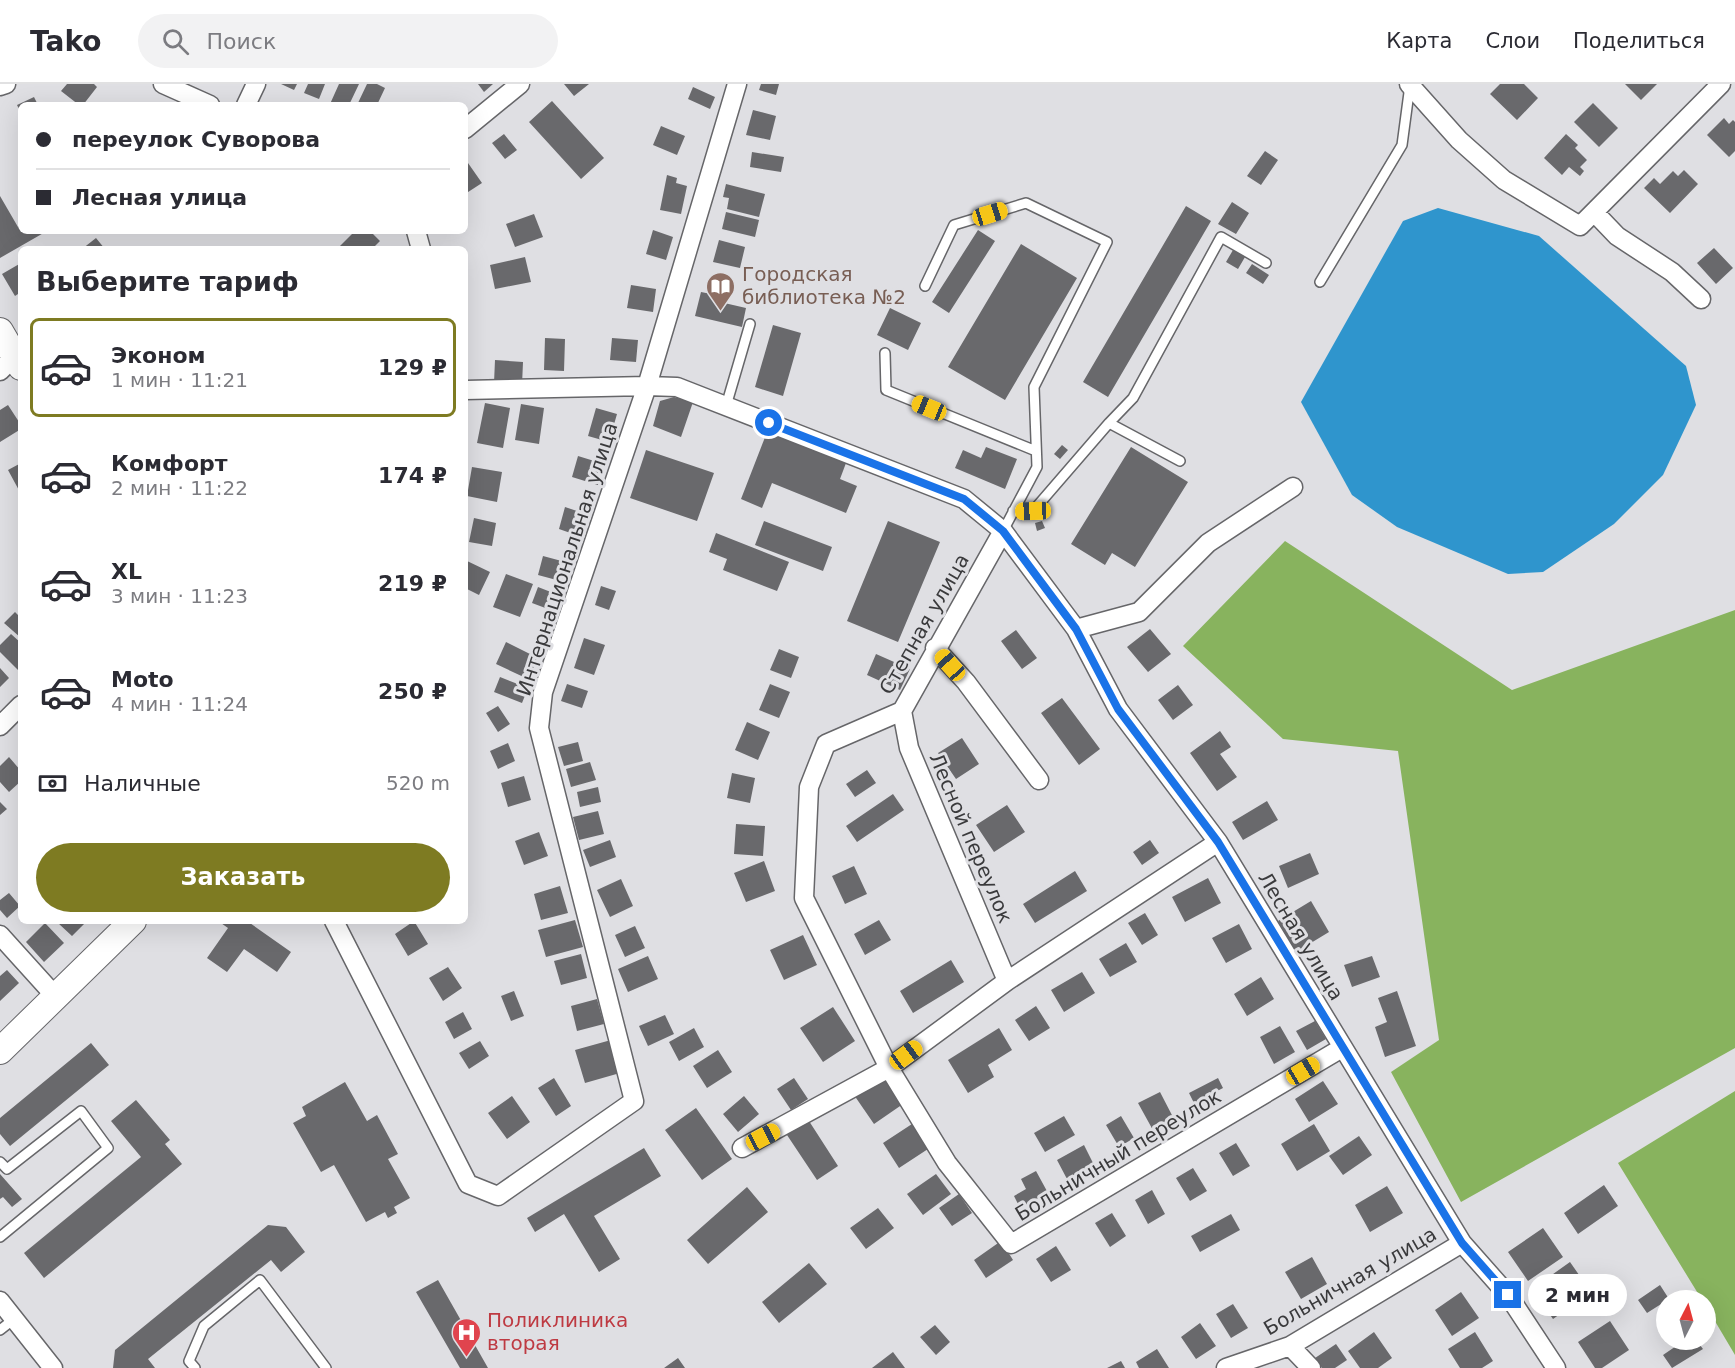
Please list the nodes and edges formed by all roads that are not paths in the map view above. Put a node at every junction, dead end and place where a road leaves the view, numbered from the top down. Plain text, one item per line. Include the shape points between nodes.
1 (6, 84) edge
2 (163, 84) edge
3 (256, 84) edge
4 (520, 84) edge
5 (737, 84) edge
6 (1721, 84) edge
7 (1409, 85) edge
8 (0, 86) edge
9 (203, 102) edge
10 (247, 102) edge
11 (468, 127) edge
12 (1594, 212) junction
13 (1266, 263) dead end
14 (1320, 282) dead end
15 (925, 286) dead end
16 (1701, 298) dead end
17 (750, 324) dead end
18 (0, 331) edge
19 (885, 353) dead end
20 (12, 365) edge
21 (647, 386) junction
22 (468, 390) edge
23 (726, 406) junction
24 (1109, 423) junction
25 (1036, 451) junction
26 (1180, 461) dead end
27 (1293, 487) dead end
28 (1013, 511) junction
29 (1003, 531) junction
30 (1076, 629) junction
31 (935, 648) junction
32 (18, 708) edge
33 (902, 711) junction
34 (0, 726) edge
35 (1039, 780) dead end
36 (1218, 842) junction
37 (130, 924) edge
38 (336, 924) edge
39 (0, 935) edge
40 (1007, 981) junction
41 (56, 997) junction
42 (1342, 1048) junction
43 (0, 1051) edge
44 (889, 1068) junction
45 (742, 1148) dead end
46 (0, 1162) edge
47 (0, 1238) edge
48 (1462, 1243) junction
49 (0, 1301) edge
50 (7, 1325) edge
51 (1290, 1346) junction
52 (322, 1367) edge
53 (53, 1368) edge
54 (195, 1368) edge
55 (1226, 1368) edge
56 (1311, 1368) edge
57 (1556, 1368) edge

1 - 8 street
2 - 9 street
3 - 10 street
4 - 11 street
5 - 21 street, Интернациональная улица
6 - 12 street
7 - 12 street via 1459,140 1504,180 1580,226
7 - 14 lane via 1402,146
12 - 16 street via 1617,236 1672,272
13 - 24 lane via 1221,237 1132,398
15 - 25 lane via 954,225 1026,203 1107,242 1034,387
17 - 23 lane
18 - 20 street
19 - 25 lane via 886,390
21 - 22 street, Лесная улица
21 - 23 street, Лесная улица via 677,387
21 - 38 street, Интернациональная улица via 543,692 539,728 634,1101 498,1196 468,1184
23 - 29 street, Лесная улица via 964,499
24 - 26 lane
24 - 28 lane via 1033,511
25 - 28 lane via 1037,467
27 - 30 street via 1208,543 1139,612
28 - 29 lane
29 - 30 street, Лесная улица
29 - 31 street, Степная улица
30 - 36 street, Лесная улица via 1118,709
31 - 33 street, Степная улица
31 - 35 street via 966,682
32 - 34 street
33 - 40 street, Лесной переулок via 909,748
33 - 44 street, Степная улица via 826,744 809,787 804,898
36 - 40 street
36 - 42 street, Лесная улица
37 - 41 street
39 - 41 street
40 - 44 street
41 - 43 street
42 - 44 street, Больничный переулок via 1011,1244 947,1163
42 - 48 street, Лесная улица
44 - 45 street
46 - 47 lane via 7,1169 81,1111 108,1148
48 - 51 street, Больничная улица
48 - 57 street, Лесная улица via 1508,1295
49 - 50 street
50 - 53 street
51 - 55 street, Больничная улица
51 - 56 street
52 - 54 lane via 260,1280 204,1326 189,1360

